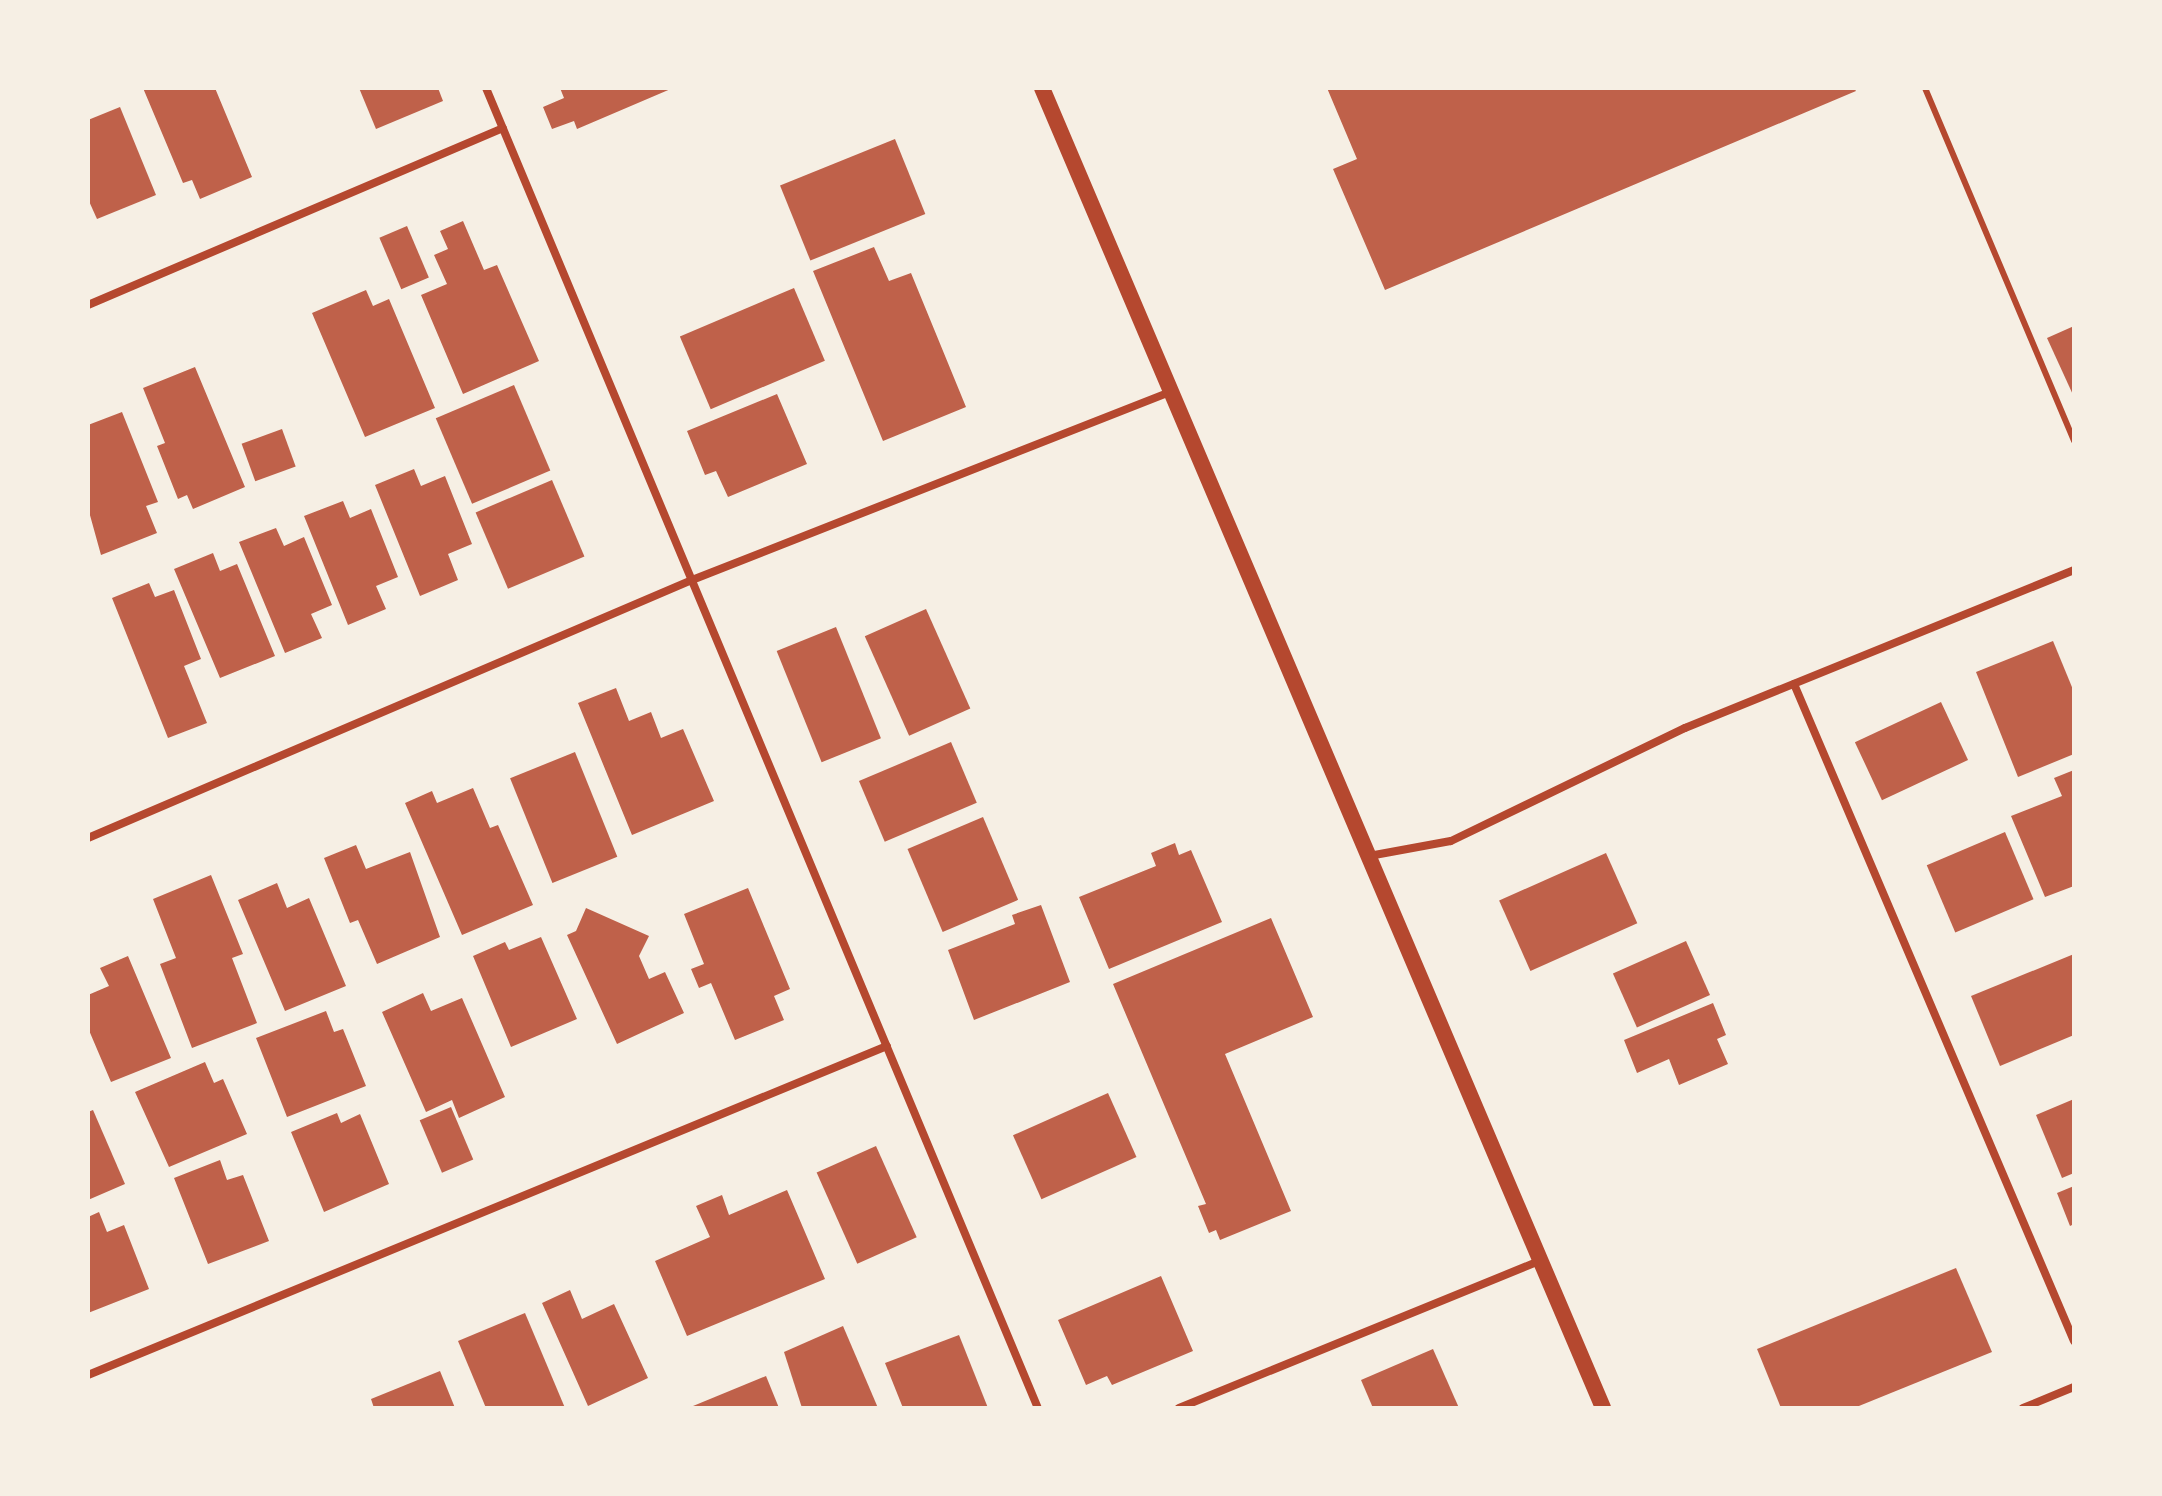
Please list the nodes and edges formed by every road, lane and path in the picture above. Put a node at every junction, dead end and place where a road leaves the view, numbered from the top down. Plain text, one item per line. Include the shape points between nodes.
1 (486, 88) edge
2 (1042, 88) edge
3 (1925, 88) edge
4 (503, 128) junction
5 (88, 305) edge
6 (1170, 392) junction
7 (2074, 441) edge
8 (2074, 570) edge
9 (692, 580) junction
10 (1794, 684) junction
11 (88, 838) edge
12 (1365, 857) junction
13 (887, 1046) junction
14 (1539, 1261) junction
15 (2074, 1341) edge
16 (88, 1375) edge
17 (2074, 1387) edge
18 (1038, 1408) edge
19 (1179, 1408) edge
20 (1603, 1408) edge
21 (2023, 1408) edge

1 - 4 street
2 - 6 main road
3 - 7 lane
4 - 5 street
4 - 9 street
6 - 9 street
6 - 12 main road
8 - 10 street
9 - 11 street
9 - 13 street
10 - 12 street via 1685,728 1451,841
10 - 15 street
12 - 14 main road
13 - 16 street
13 - 18 street
14 - 19 street
14 - 20 main road
17 - 21 street

